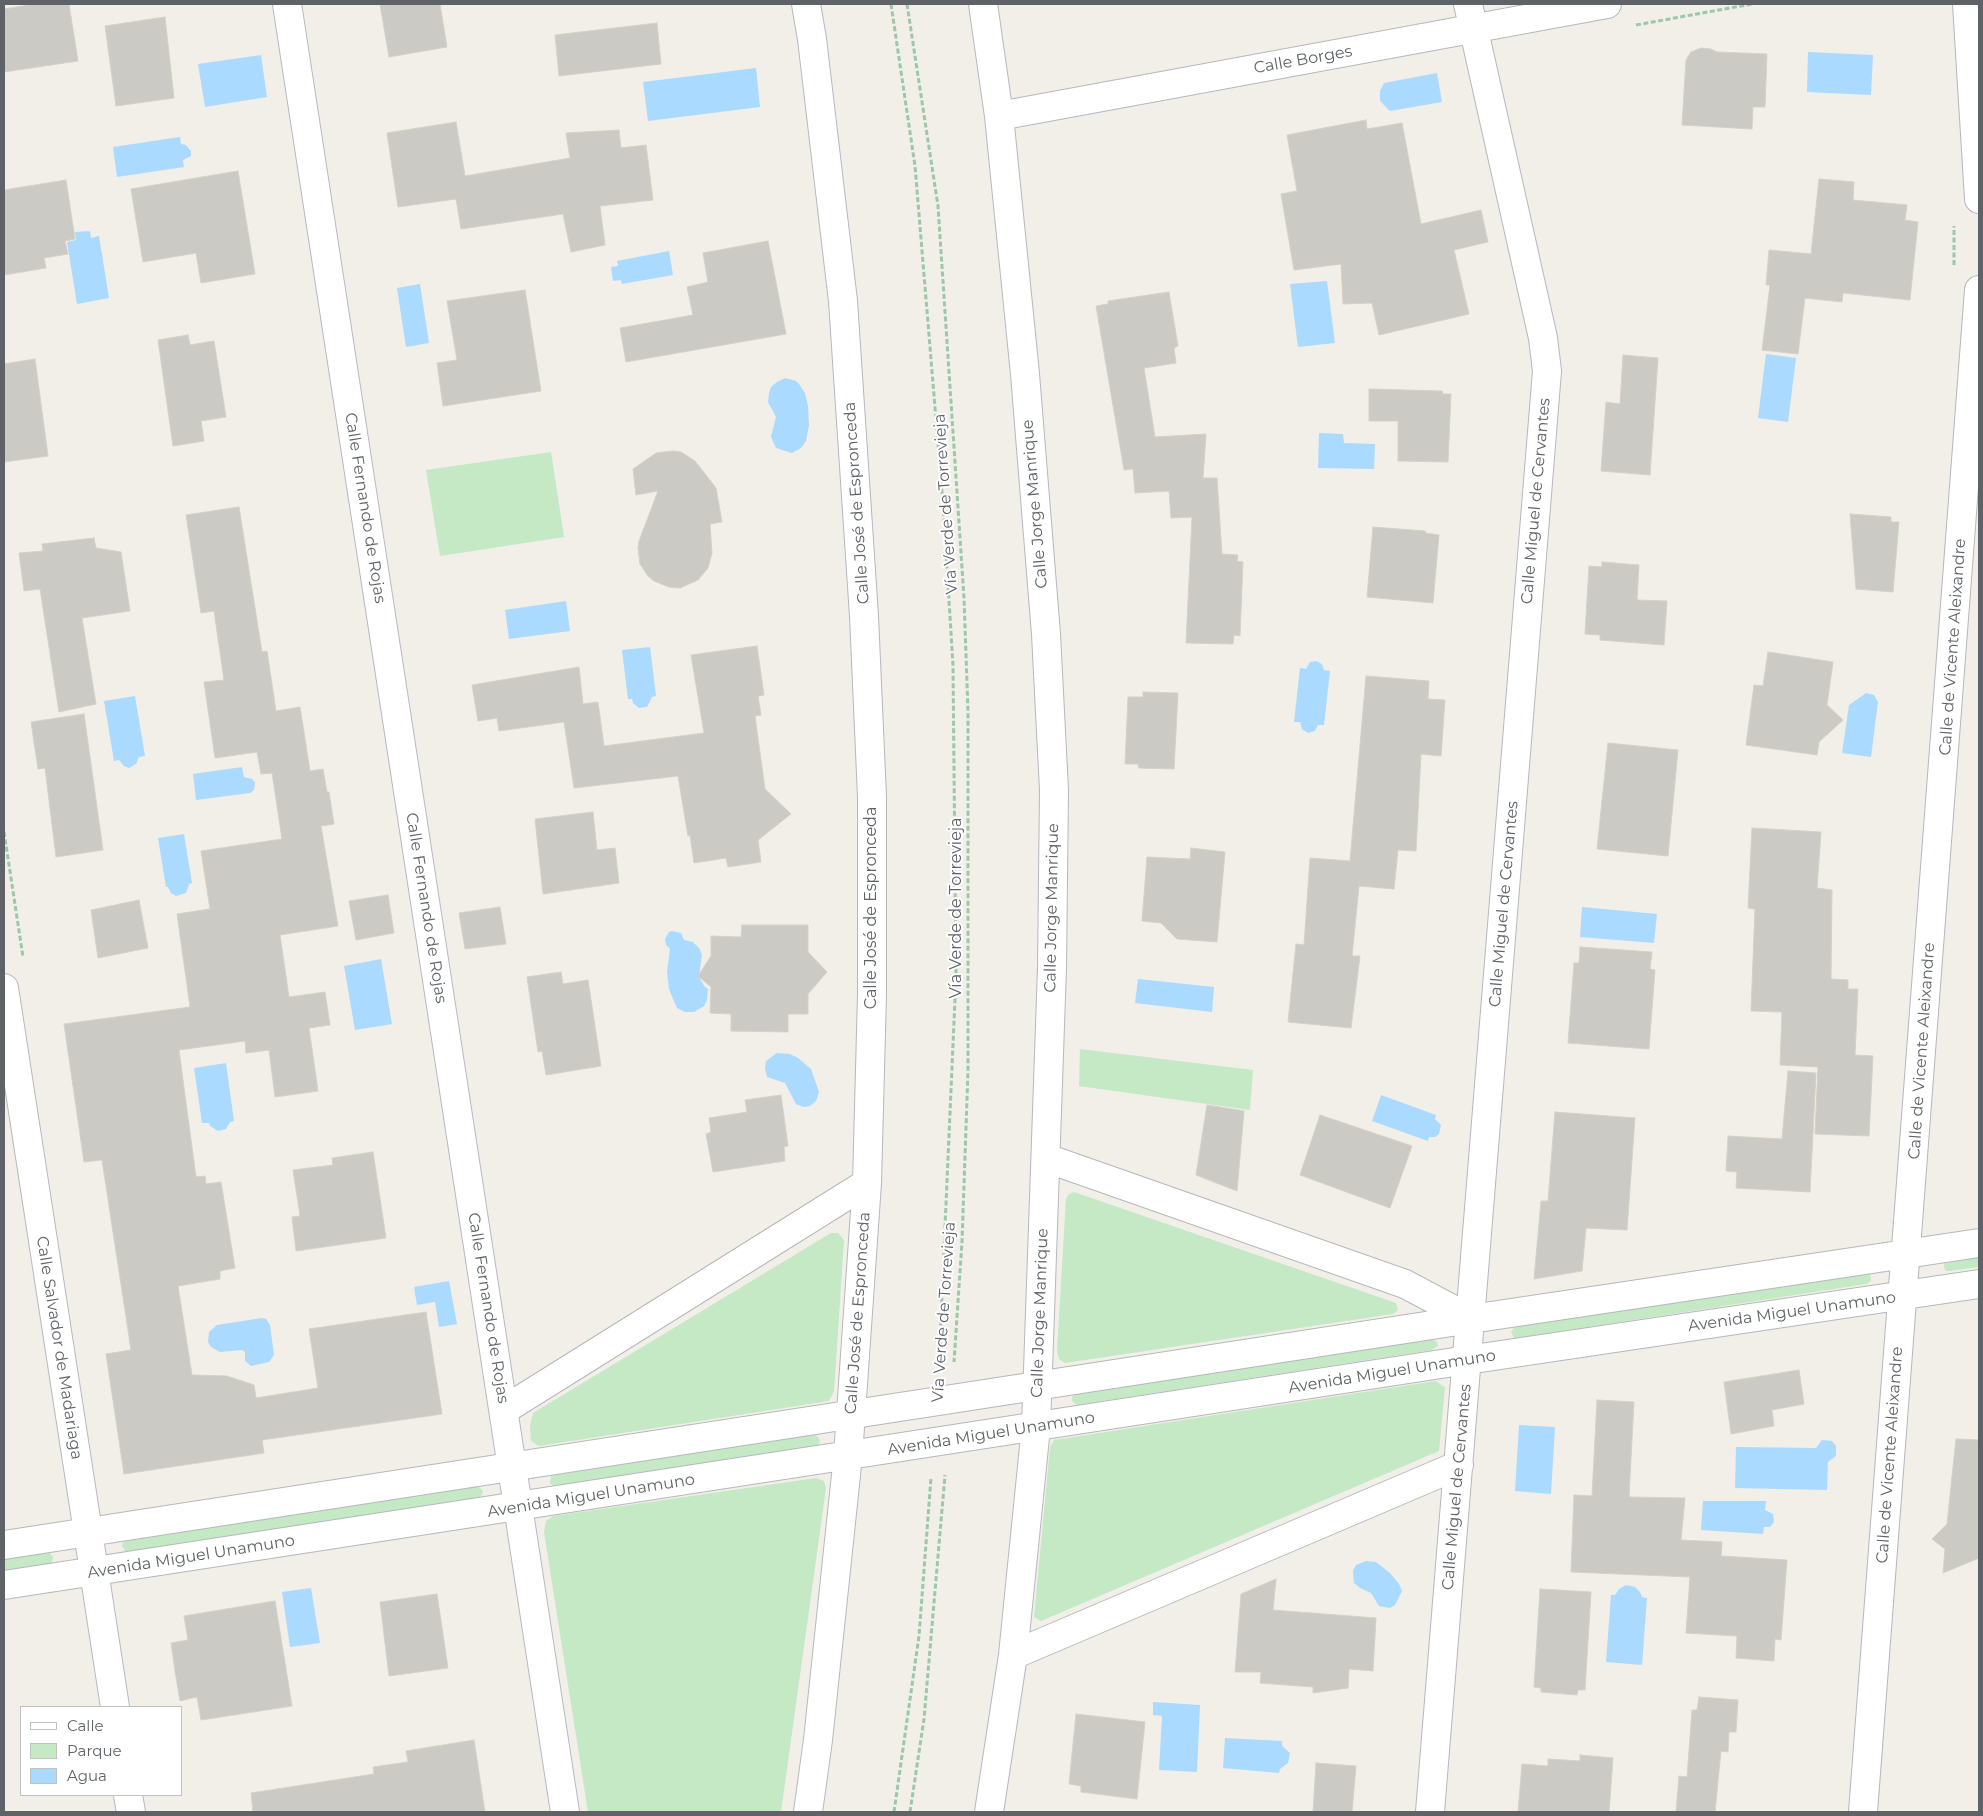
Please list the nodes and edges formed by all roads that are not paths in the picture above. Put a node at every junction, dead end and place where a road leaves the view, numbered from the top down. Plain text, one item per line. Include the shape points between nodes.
1 (287, 4) edge
2 (806, 4) edge
3 (983, 4) edge
4 (1607, 4) edge
5 (1967, 4) edge
6 (1470, 16) edge
7 (999, 116) junction
8 (1979, 199) edge
9 (1979, 290) edge
10 (4, 988) edge
11 (1046, 1158) junction
12 (867, 1183) junction
13 (1979, 1243) edge
14 (1906, 1255) junction
15 (1979, 1284) edge
16 (1902, 1296) junction
17 (1471, 1319) junction
18 (1467, 1360) junction
19 (1038, 1385) junction
20 (504, 1410) junction
21 (852, 1414) junction
22 (1036, 1428) junction
23 (848, 1456) junction
24 (512, 1466) junction
25 (1459, 1466) junction
26 (518, 1507) junction
27 (88, 1532) junction
28 (4, 1545) edge
29 (94, 1572) junction
30 (4, 1586) edge
31 (1013, 1655) junction
32 (114, 1706) edge
33 (128, 1796) edge
34 (131, 1812) edge
35 (565, 1812) edge
36 (808, 1812) edge
37 (989, 1812) edge
38 (1430, 1812) edge
39 (1863, 1812) edge

1 - 20 street, Calle Fernando de Rojas
2 - 12 street, Calle José de Espronceda via 843,301 864,616 872,797 872,994
3 - 7 street, Calle Jorge Manrique
4 - 6 street, Calle Borges
5 - 8 street
6 - 7 street, Calle Borges
6 - 17 street, Calle Miguel de Cervantes via 1543,338 1547,371
7 - 11 street, Calle Jorge Manrique via 1046,625 1054,790
9 - 14 street, Calle de Vicente Aleixandre
10 - 27 street, Calle Salvador de Madariaga
11 - 17 street via 1405,1284
11 - 19 street, Calle Jorge Manrique
12 - 20 street
12 - 21 street, Calle José de Espronceda
13 - 14 street
14 - 16 street, Calle de Vicente Aleixandre
14 - 17 street
15 - 16 street, Avenida Miguel Unamuno
16 - 18 street, Avenida Miguel Unamuno
16 - 39 street, Calle de Vicente Aleixandre
17 - 18 street, Calle Miguel de Cervantes
17 - 19 street
18 - 22 street, Avenida Miguel Unamuno
18 - 25 street, Calle Miguel de Cervantes
19 - 21 street
19 - 22 street, Calle Jorge Manrique
20 - 24 street, Calle Fernando de Rojas
21 - 23 street, Calle José de Espronceda
21 - 24 street
22 - 23 street, Avenida Miguel Unamuno
22 - 31 street, Calle Jorge Manrique
23 - 26 street, Avenida Miguel Unamuno
23 - 36 street, Calle José de Espronceda
24 - 26 street, Calle Fernando de Rojas
24 - 27 street
25 - 31 street
25 - 38 street, Calle Miguel de Cervantes
26 - 29 street, Avenida Miguel Unamuno
26 - 35 street, Calle Fernando de Rojas
27 - 28 street
27 - 29 street, Calle Salvador de Madariaga
29 - 30 street, Avenida Miguel Unamuno
29 - 32 street, Calle Salvador de Madariaga
31 - 37 street, Calle Jorge Manrique
33 - 34 street

